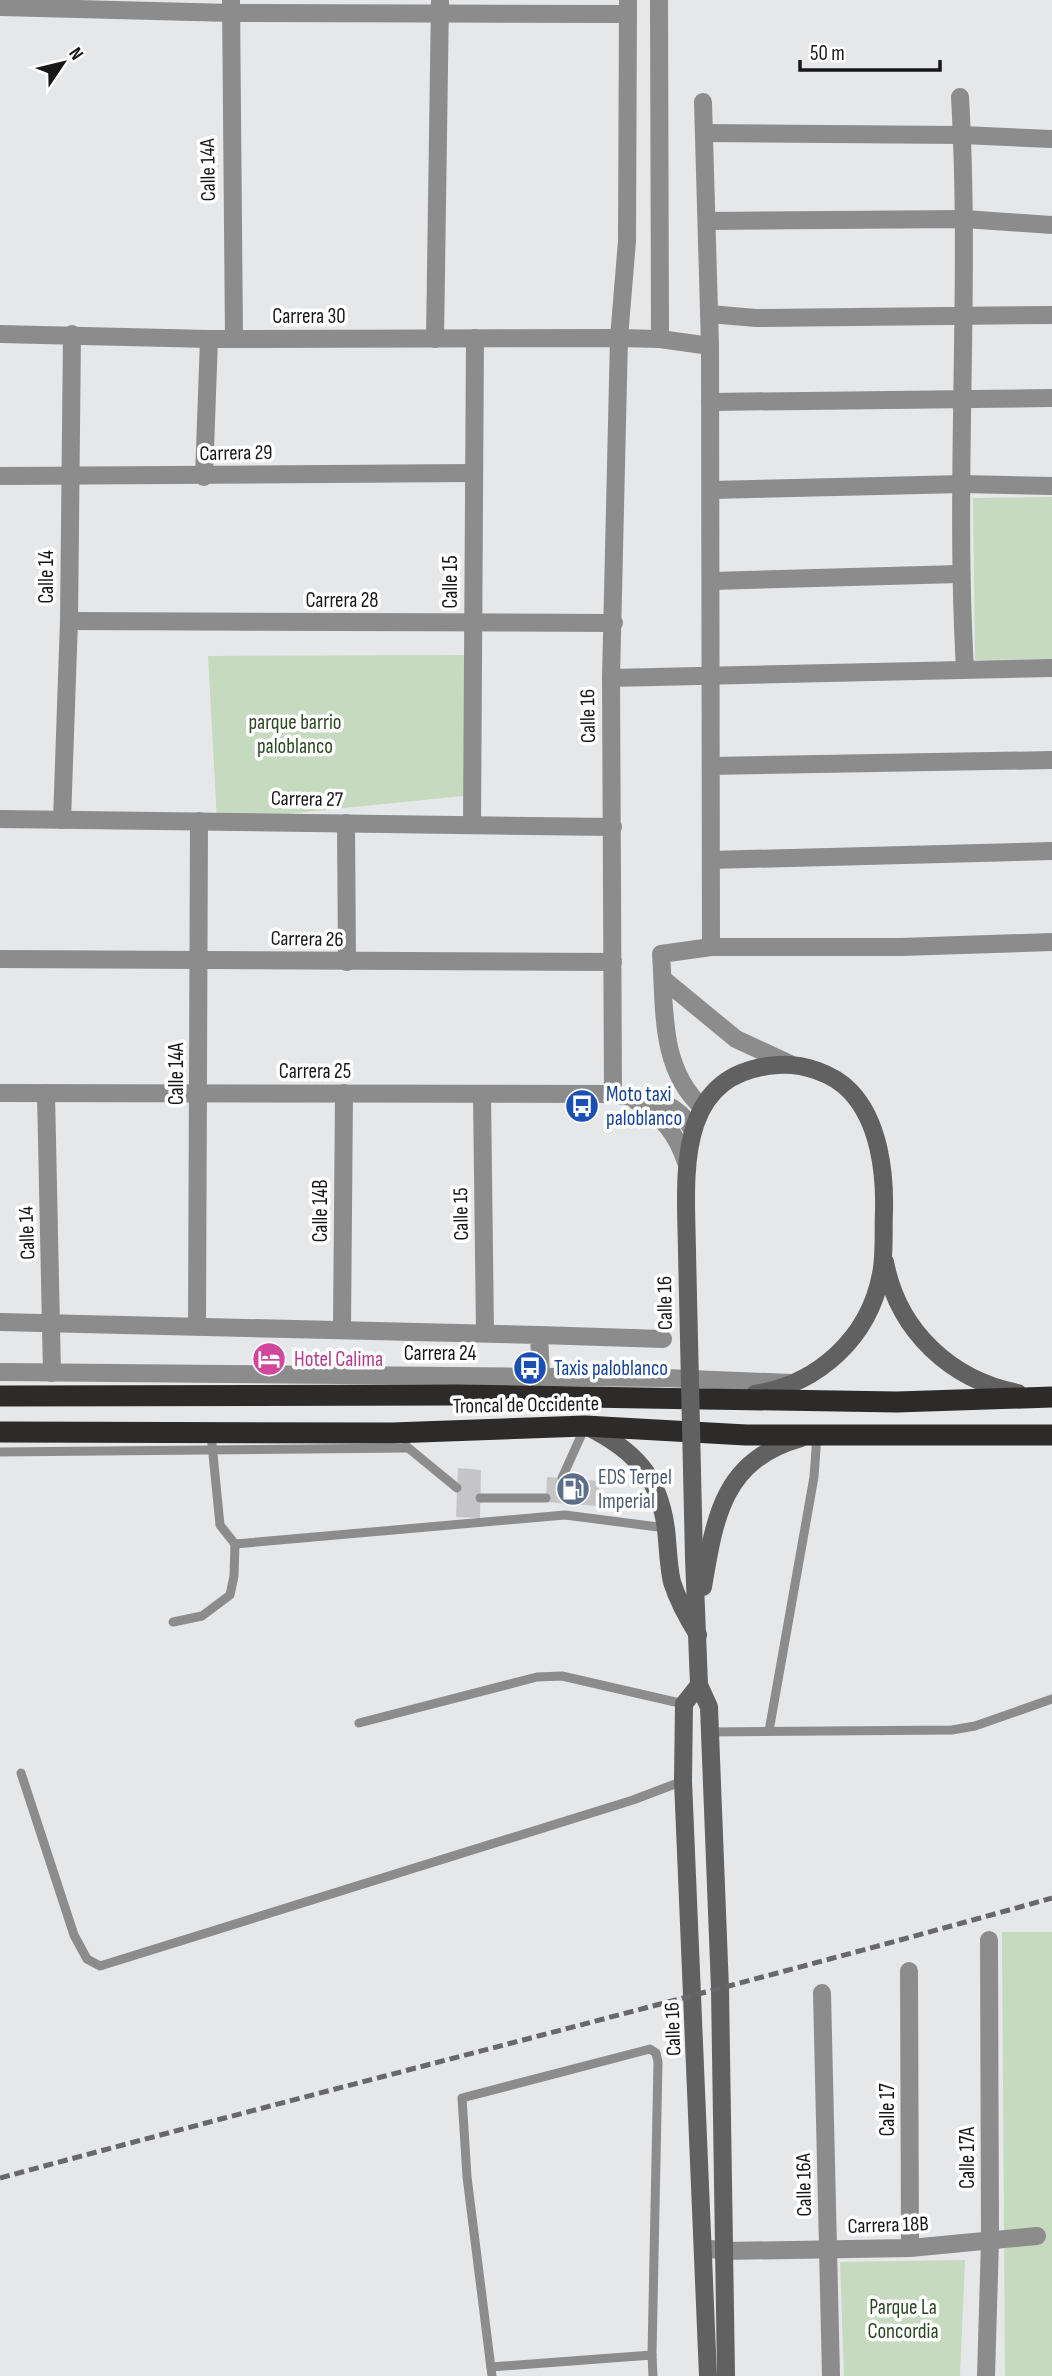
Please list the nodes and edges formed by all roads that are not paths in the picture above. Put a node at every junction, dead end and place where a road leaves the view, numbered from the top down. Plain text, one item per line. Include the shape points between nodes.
1 (659, 0) edge
2 (231, 6) edge
3 (440, 6) edge
4 (0, 7) edge
5 (628, 7) edge
6 (960, 97) dead end
7 (703, 102) dead end
8 (704, 134) junction
9 (962, 135) junction
10 (1052, 139) edge
11 (965, 219) junction
12 (707, 221) junction
13 (1052, 225) edge
14 (709, 314) junction
15 (1052, 315) edge
16 (966, 316) junction
17 (0, 334) edge
18 (72, 334) junction
19 (475, 338) junction
20 (619, 338) junction
21 (209, 339) junction
22 (234, 339) junction
23 (435, 339) junction
24 (660, 339) junction
25 (710, 346) junction
26 (963, 398) junction
27 (1052, 398) edge
28 (710, 402) junction
29 (473, 474) junction
30 (0, 476) edge
31 (70, 477) junction
32 (204, 477) junction
33 (963, 484) junction
34 (1052, 485) edge
35 (711, 490) junction
36 (959, 574) junction
37 (712, 581) junction
38 (69, 621) junction
39 (614, 623) junction
40 (472, 624) junction
41 (1052, 668) edge
42 (965, 669) junction
43 (711, 674) junction
44 (611, 678) junction
45 (1052, 760) edge
46 (711, 766) junction
47 (0, 819) edge
48 (62, 820) junction
49 (199, 821) junction
50 (346, 823) junction
51 (472, 825) junction
52 (613, 827) junction
53 (1052, 851) edge
54 (711, 860) junction
55 (1052, 942) edge
56 (711, 947) junction
57 (0, 959) edge
58 (199, 960) junction
59 (347, 962) junction
60 (613, 962) junction
61 (663, 979) junction
62 (790, 1064) junction
63 (0, 1093) edge
64 (46, 1093) junction
65 (199, 1093) junction
66 (344, 1093) junction
67 (482, 1094) junction
68 (622, 1096) junction
69 (702, 1107) junction
70 (692, 1129) junction
71 (686, 1162) junction
72 (883, 1248) junction
73 (0, 1322) edge
74 (51, 1323) junction
75 (197, 1326) junction
76 (342, 1328) junction
77 (485, 1333) junction
78 (539, 1335) junction
79 (663, 1339) dead end
80 (0, 1372) edge
81 (52, 1373) junction
82 (541, 1377) junction
83 (796, 1383) junction
84 (0, 1396) edge
85 (1052, 1396) edge
86 (728, 1399) junction
87 (585, 1426) junction
88 (0, 1432) edge
89 (392, 1433) junction
90 (817, 1434) junction
91 (1052, 1436) edge
92 (211, 1440) junction
93 (408, 1448) junction
94 (0, 1452) edge
95 (562, 1478) dead end
96 (457, 1488) dead end
97 (480, 1498) dead end
98 (546, 1498) dead end
99 (564, 1503) dead end
100 (565, 1515) junction
101 (666, 1528) junction
102 (235, 1544) junction
103 (173, 1622) dead end
104 (698, 1627) junction
105 (699, 1685) junction
106 (1052, 1699) edge
107 (684, 1704) junction
108 (359, 1723) dead end
109 (769, 1731) junction
110 (710, 1732) junction
111 (21, 1773) dead end
112 (683, 1781) junction
113 (989, 1940) dead end
114 (909, 1970) dead end
115 (822, 1993) dead end
116 (1037, 2236) dead end
117 (990, 2241) junction
118 (704, 2248) junction
119 (910, 2248) junction
120 (828, 2250) junction
121 (725, 2251) junction
122 (652, 2355) junction
123 (491, 2372) edge
124 (653, 2376) edge
125 (708, 2376) edge
126 (726, 2376) edge
127 (831, 2376) edge
128 (986, 2376) edge

1 - 24 street
2 - 3 street
2 - 4 street
2 - 22 street, Calle 14A
3 - 5 street
3 - 23 street
5 - 20 street, Calle 16 via 627,241
6 - 9 street
7 - 8 street
8 - 9 street
8 - 12 street
9 - 10 street
9 - 11 street
11 - 12 street
11 - 13 street
11 - 16 street
12 - 14 street
14 - 16 street via 757,318
14 - 25 street
15 - 16 street
16 - 26 street
17 - 18 street, Carrera 30
18 - 21 street, Carrera 30
18 - 31 street, Calle 14
19 - 20 street, Carrera 30
19 - 23 street, Carrera 30
19 - 29 street, Calle 15
20 - 24 street, Carrera 30
20 - 39 street, Calle 16
21 - 22 street, Carrera 30
21 - 32 street
22 - 23 street, Carrera 30
24 - 25 street, Carrera 30
25 - 28 street
26 - 27 street
26 - 28 street
26 - 33 street
28 - 35 street
29 - 32 street, Carrera 29
29 - 40 street, Calle 15
30 - 31 street, Carrera 29
31 - 32 street, Carrera 29
31 - 38 street, Calle 14
33 - 34 street
33 - 35 street
33 - 36 street
35 - 37 street
36 - 37 street
36 - 42 street
37 - 43 street
38 - 40 street, Carrera 28
38 - 48 street, Calle 14
39 - 40 street, Carrera 28
39 - 44 street, Calle 16
40 - 51 street, Calle 15
41 - 42 street
42 - 43 street
43 - 44 street
43 - 46 street
44 - 52 street, Calle 16
45 - 46 street
46 - 54 street
47 - 48 street, Carrera 27
48 - 49 street, Carrera 27
49 - 50 street, Carrera 27
49 - 58 street, Calle 14A
50 - 51 street, Carrera 27
50 - 59 street
51 - 52 street, Carrera 27
52 - 60 street, Calle 16
53 - 54 street
54 - 56 street
55 - 56 street
56 - 61 street via 661,954
57 - 58 street, Carrera 26
58 - 59 street, Carrera 26
58 - 65 street, Calle 14A
59 - 60 street, Carrera 26
60 - 68 street, Calle 16
61 - 62 street via 736,1039
61 - 69 street via 671,1058 685,1092
62 - 69 street via 756,1066 723,1084
62 - 72 street via 819,1071 850,1091 869,1119 885,1189
63 - 64 street, Carrera 25
64 - 65 street, Carrera 25
64 - 74 street, Calle 14
65 - 66 street, Carrera 25
65 - 75 street, Calle 14A
66 - 67 street, Carrera 25
66 - 76 street, Calle 14B
67 - 68 street, Carrera 25
67 - 77 street, Calle 15
68 - 70 street, Carrera 25 via 671,1106
68 - 71 street via 667,1123
69 - 70 street, Calle 16
70 - 71 street, Calle 16
71 - 104 street, Calle 16, bridge
72 - 83 street via 882,1273 866,1318 836,1356
72 - 85 street via 892,1287 909,1323 945,1362 991,1387
73 - 74 street
74 - 75 street
74 - 81 street, Calle 14
75 - 76 street
76 - 77 street
77 - 78 street
78 - 79 street
78 - 82 street
80 - 81 street, Carrera 24
81 - 82 street, Carrera 24
82 - 83 street, Carrera 24
83 - 86 street
84 - 86 highway, Troncal de Occidente
85 - 86 highway, Troncal de Occidente via 897,1402
87 - 89 highway, Troncal de Occidente
87 - 90 highway, Troncal de Occidente
87 - 95 lane
87 - 101 street via 617,1441 646,1471 658,1493
88 - 92 highway, Troncal de Occidente
89 - 92 highway, Troncal de Occidente
89 - 93 lane
90 - 91 highway, Troncal de Occidente
90 - 104 street via 761,1456 746,1466 731,1486 715,1519
90 - 109 lane via 814,1477
92 - 93 lane
92 - 94 lane
92 - 102 lane via 220,1525
93 - 96 lane
97 - 98 lane
99 - 100 lane
100 - 101 lane
100 - 102 lane
101 - 104 street via 672,1581 685,1615
102 - 103 lane via 230,1595 202,1616
104 - 105 street, Calle 16
105 - 107 street
105 - 110 street, Calle 16 via 709,1707
106 - 109 lane via 952,1730
107 - 108 lane via 562,1676 537,1677
107 - 112 street, Calle 16
109 - 110 lane
110 - 121 street, Calle 16
111 - 112 lane via 74,1935 88,1959 100,1966
112 - 118 street, Calle 16
113 - 117 street, Calle 17A
114 - 119 street, Calle 17
115 - 120 street, Calle 16A
116 - 117 street, Carrera 18B
117 - 119 street, Carrera 18B
117 - 128 street, Calle 17A
118 - 121 street, Carrera 18B
118 - 125 street, Calle 16
119 - 120 street, Carrera 18B
120 - 121 street, Carrera 18B
120 - 127 street, Calle 16A
121 - 126 street, Calle 16
122 - 123 lane
122 - 123 lane via 658,2062 650,2049 462,2098
122 - 124 lane

